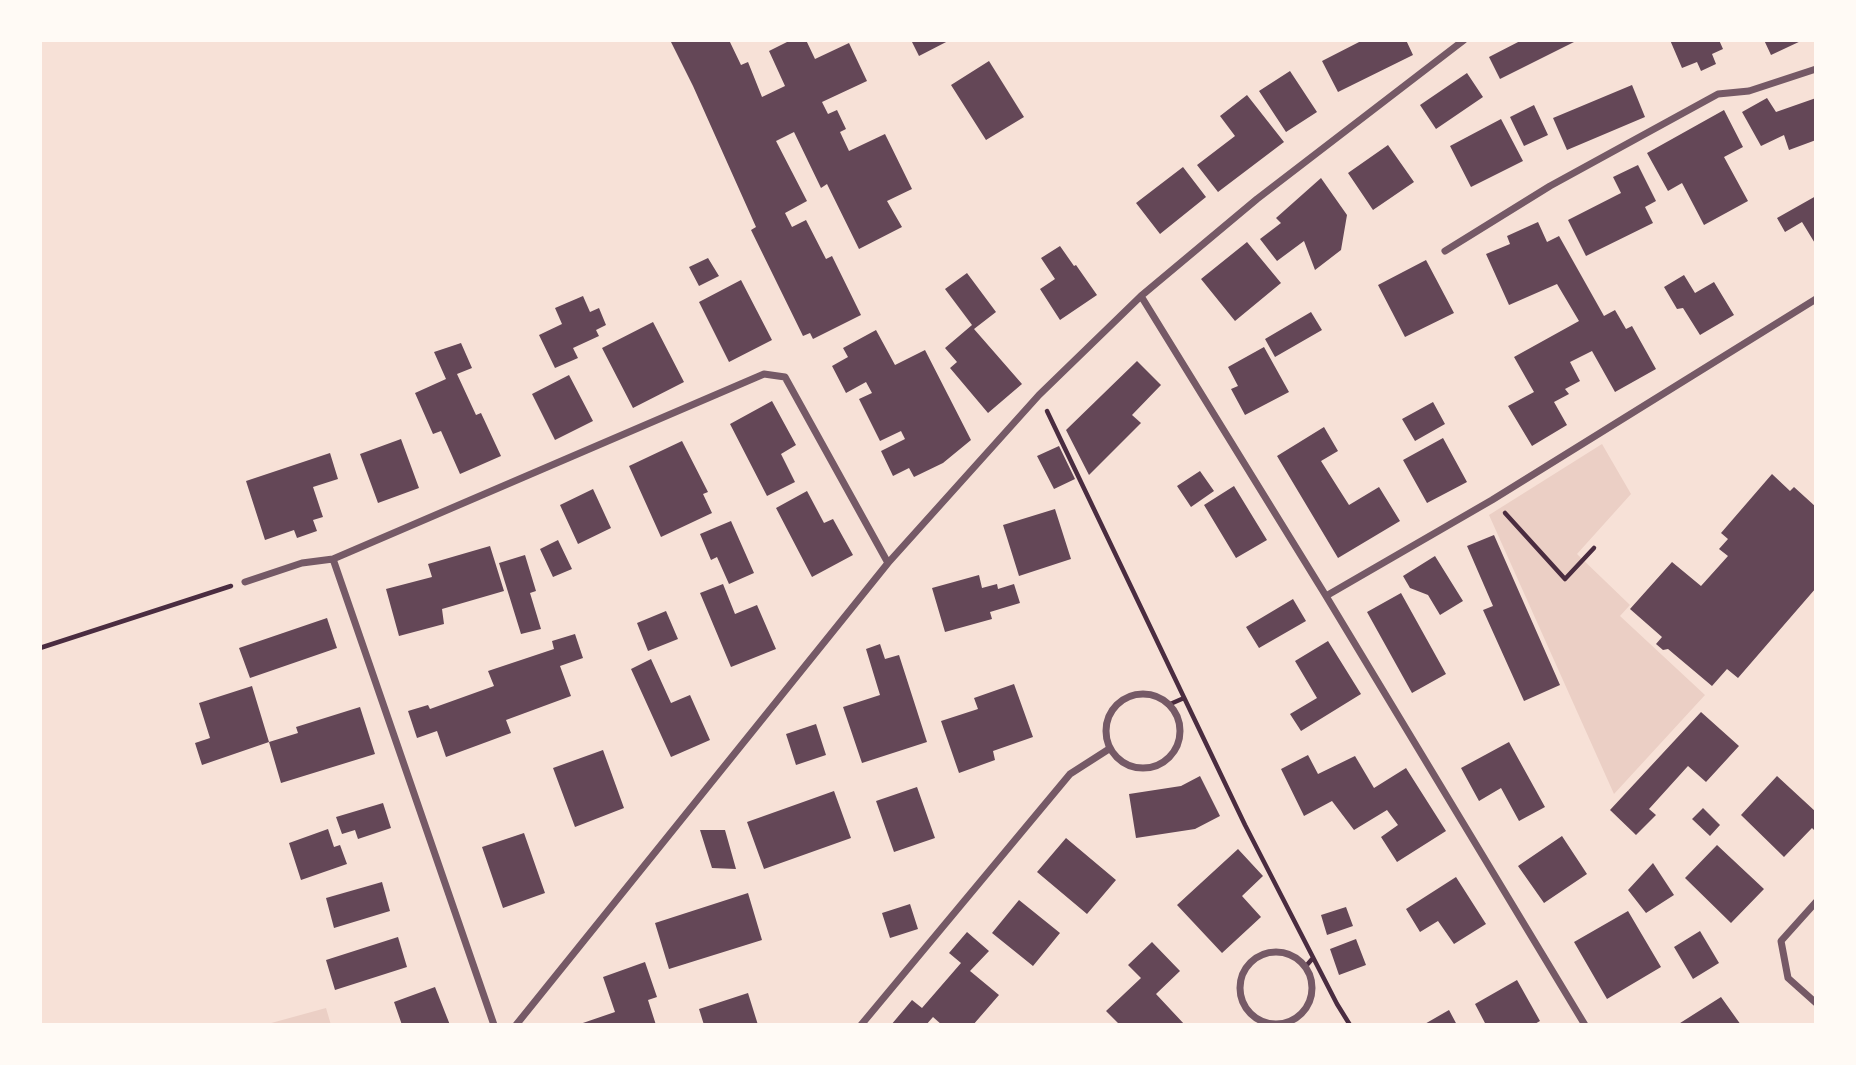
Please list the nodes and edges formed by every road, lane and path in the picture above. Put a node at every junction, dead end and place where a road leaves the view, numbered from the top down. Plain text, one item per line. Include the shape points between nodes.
1 (1464, 40) edge
2 (1816, 69) edge
3 (1445, 251) dead end
4 (1142, 296) junction
5 (1816, 299) edge
6 (1039, 396) junction
7 (1492, 499) junction
8 (1594, 548) dead end
9 (333, 559) junction
10 (888, 563) junction
11 (245, 582) joint
12 (1326, 596) junction
13 (40, 648) edge
14 (1184, 698) junction
15 (1168, 705) junction
16 (1110, 749) junction
17 (1816, 902) edge
18 (1313, 958) junction
19 (1306, 966) junction
20 (1816, 1003) edge
21 (1257, 1022) edge
22 (494, 1025) edge
23 (516, 1025) edge
24 (861, 1025) edge
25 (1350, 1025) edge
26 (1585, 1025) edge

1 - 4 street via 1257,199
2 - 3 street via 1749,91 1718,94 1550,186
4 - 6 street
4 - 12 street
5 - 7 street
6 - 10 street
6 - 14 path
7 - 8 path via 1565,579
7 - 12 street
9 - 10 street via 764,374 785,377
9 - 11 street via 302,563
9 - 22 street
10 - 23 street
11 - 13 path
12 - 26 street
14 - 15 path
14 - 18 path
15 - 16 street via 1140,694 1118,704 1106,725
15 - 16 street via 1180,732 1178,744 1163,763 1152,768 1127,765
16 - 24 street via 1070,774
17 - 20 street via 1781,941 1788,978
18 - 19 path
18 - 25 path
19 - 21 street via 1313,987 1307,1009 1290,1022
19 - 21 street via 1288,953 1276,951 1254,959 1246,968 1241,979 1242,1002

